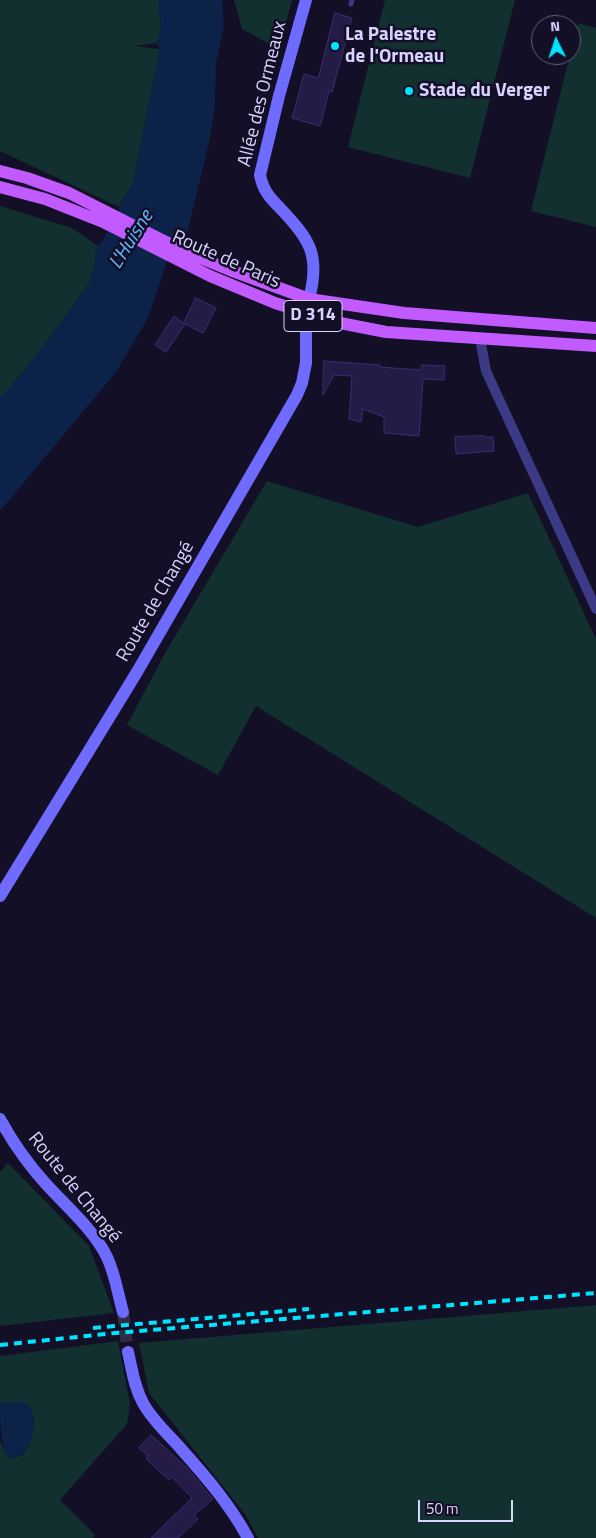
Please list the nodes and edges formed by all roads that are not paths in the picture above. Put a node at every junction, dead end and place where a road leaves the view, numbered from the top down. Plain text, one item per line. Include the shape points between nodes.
1 (306, 0) edge
2 (0, 171) edge
3 (0, 187) edge
4 (105, 217) junction
5 (184, 257) junction
6 (309, 298) junction
7 (306, 314) junction
8 (596, 328) edge
9 (480, 339) junction
10 (596, 346) edge
11 (596, 609) edge
12 (0, 896) edge
13 (0, 1119) edge
14 (123, 1312) tunnel mouth
15 (128, 1352) tunnel mouth
16 (248, 1538) edge

1 - 6 street, Allée des Ormeaux via 260,175 262,186 270,198 298,226 312,251 314,262
2 - 4 main road, Route de Paris / D 314 via 69,193
3 - 4 main road, Route de Paris / D 314
4 - 5 main road, Route de Paris / D 314
5 - 6 main road, Route de Paris / D 314
5 - 7 main road, Route de Paris / D 314 via 276,304
6 - 8 main road, Route de Paris / D 314 via 404,313
7 - 9 main road, Route de Paris / D 314 via 386,332
7 - 12 street, Route de Changé via 306,363 297,395 137,672
9 - 10 main road, Route de Paris / D 314
9 - 11 street via 486,370
13 - 14 street, Route de Changé via 26,1161 79,1220 106,1256
15 - 16 street via 143,1404 213,1485

